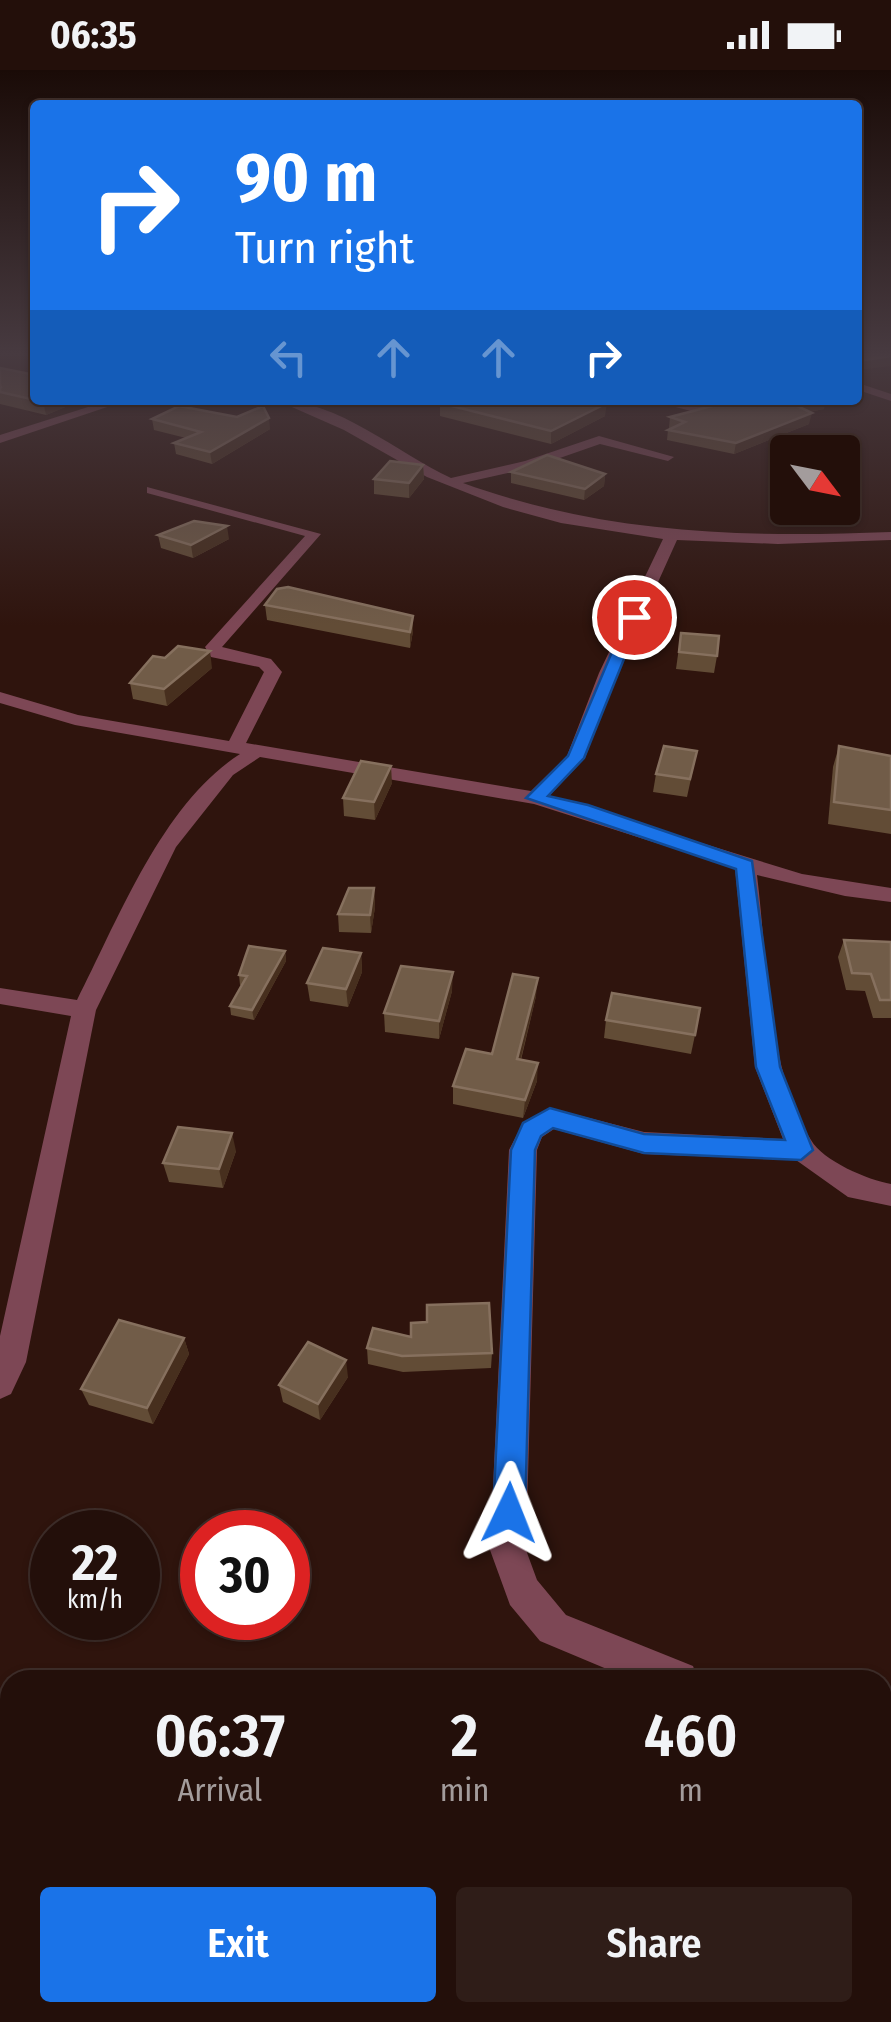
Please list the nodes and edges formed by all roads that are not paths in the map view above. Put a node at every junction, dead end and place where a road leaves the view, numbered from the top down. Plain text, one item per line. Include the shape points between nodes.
1 (376, 444) edge
2 (587, 444) edge
3 (616, 444) edge
4 (668, 457) dead end
5 (450, 482) junction
6 (152, 490) dead end
7 (891, 536) edge
8 (671, 537) junction
9 (0, 697) edge
10 (244, 750) junction
11 (535, 798) junction
12 (746, 866) junction
13 (891, 895) edge
14 (0, 996) edge
15 (84, 1010) junction
16 (801, 1150) junction
17 (891, 1195) edge
18 (0, 1384) edge
19 (655, 1670) edge

1 - 5 street
2 - 5 street
3 - 4 street
5 - 8 street via 561,522
6 - 10 street via 314,534 214,647 273,672
7 - 8 street
8 - 11 street via 576,758
9 - 10 street via 74,720
10 - 11 street
10 - 15 street via 166,846
11 - 12 street
12 - 13 street
12 - 16 street via 768,1067
14 - 15 street
15 - 18 street
16 - 17 street via 858,1189
16 - 19 street via 644,1144 550,1118 532,1130 523,1150 508,1550 523,1592 553,1628

